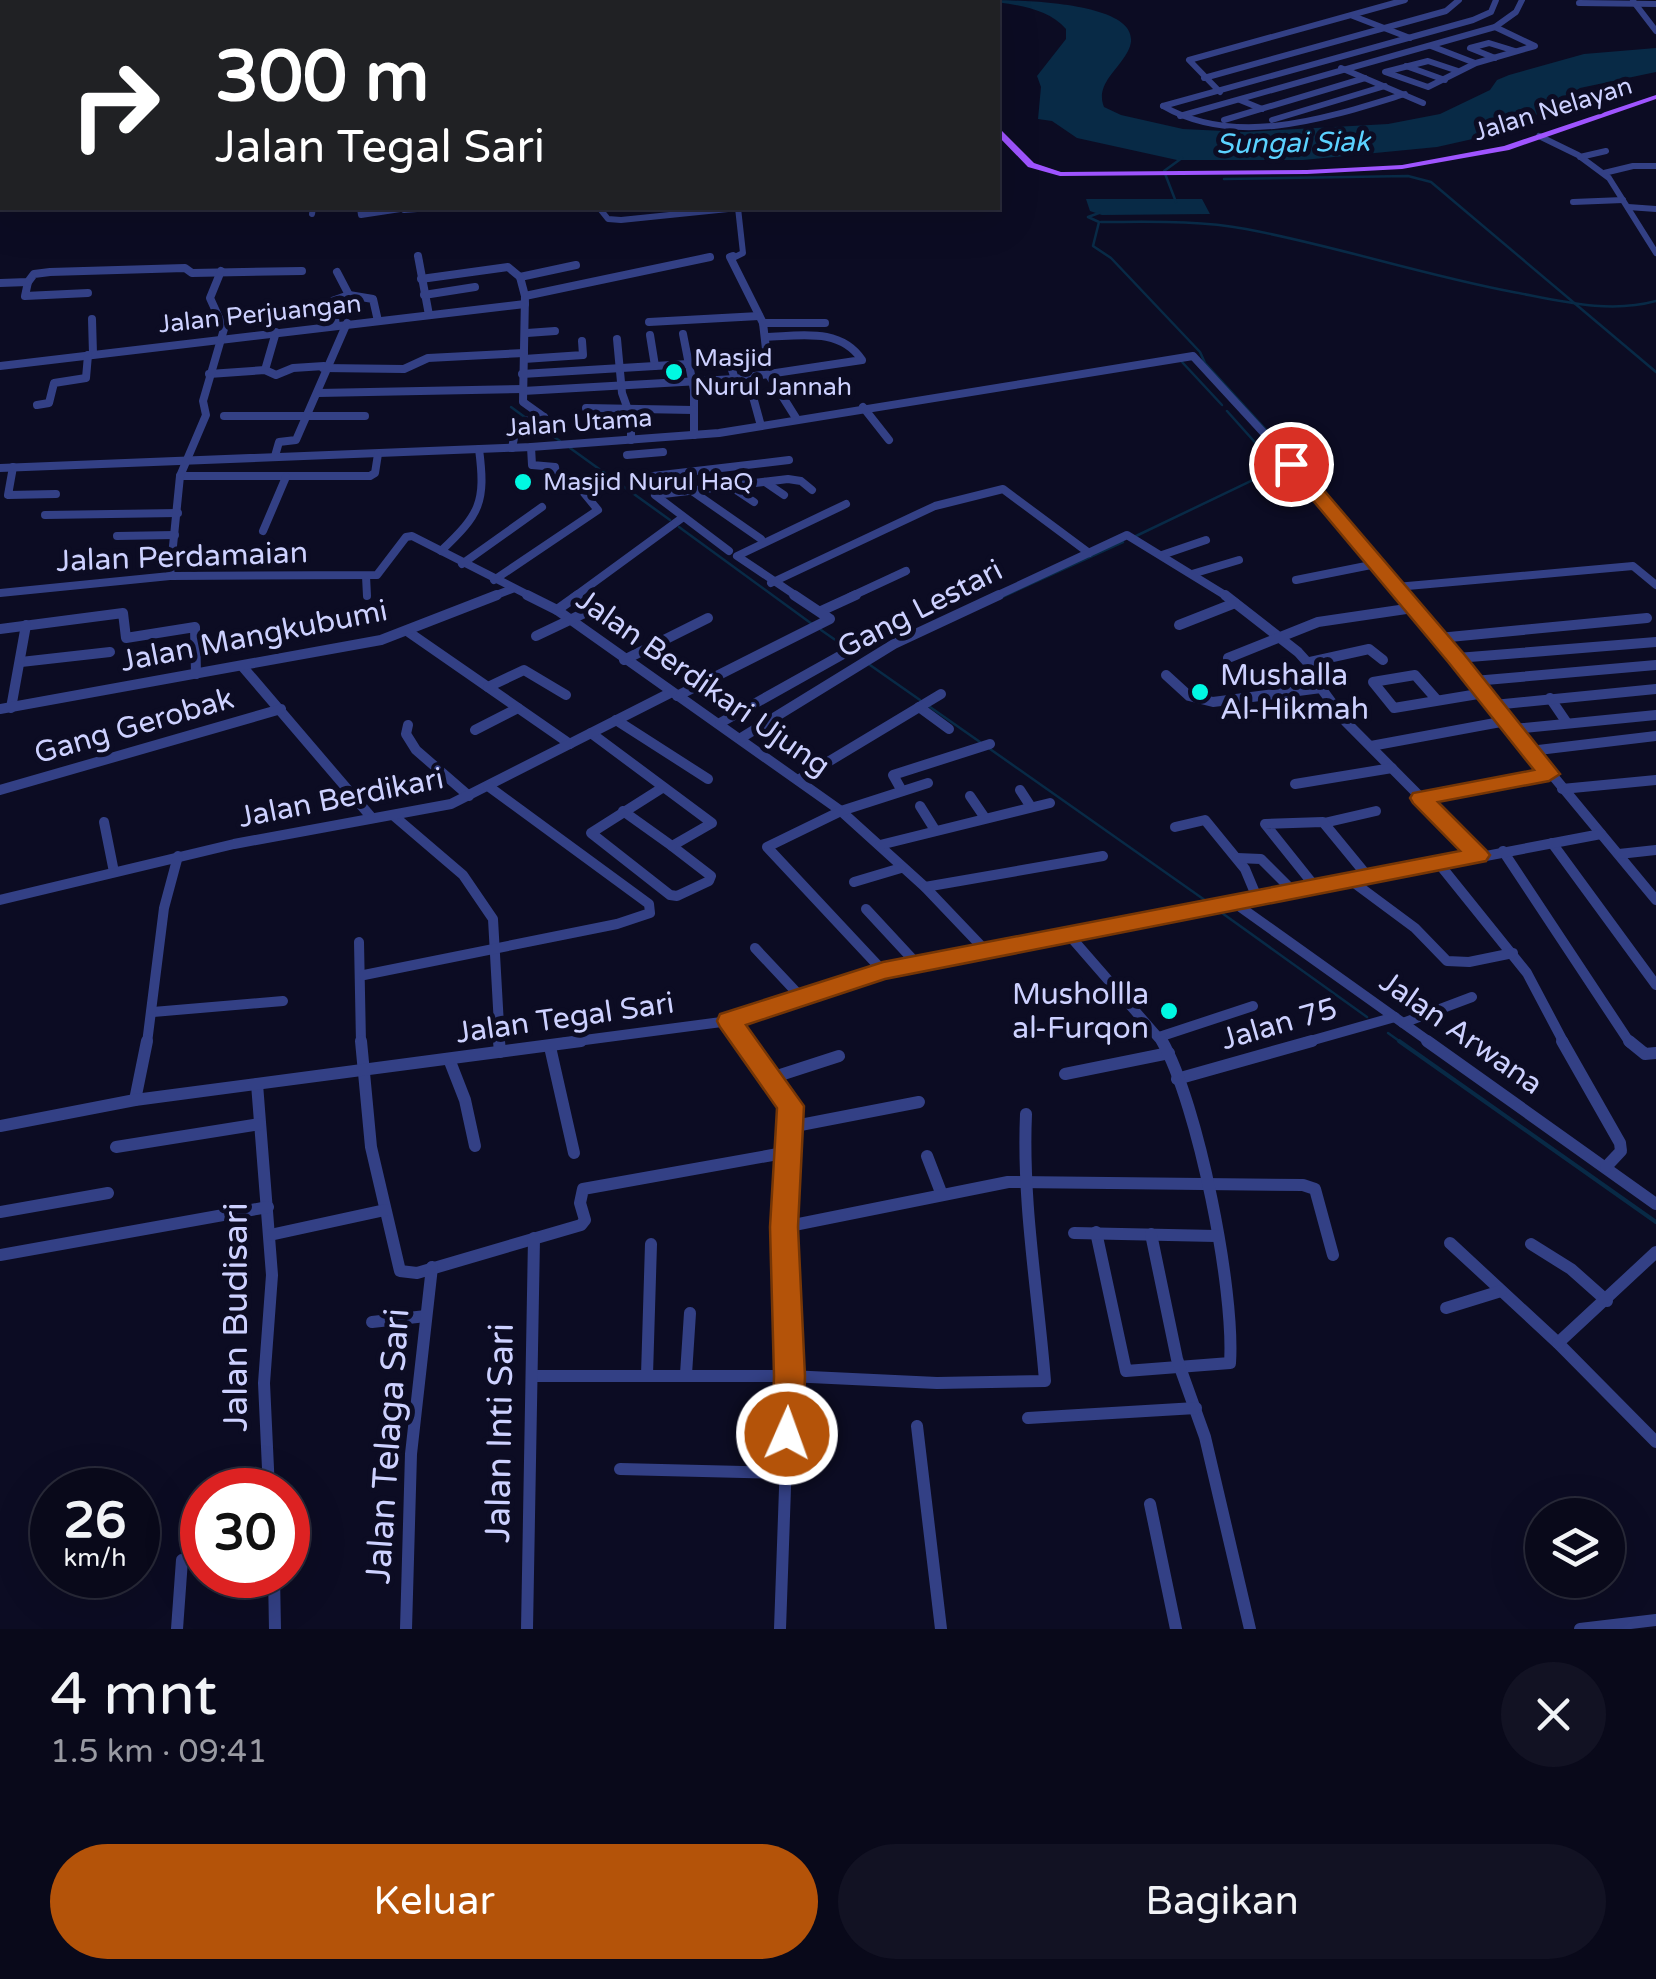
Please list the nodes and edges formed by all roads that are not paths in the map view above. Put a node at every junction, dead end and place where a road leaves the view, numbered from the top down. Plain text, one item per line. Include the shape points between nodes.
1 (1402, 0) edge
2 (1448, 0) edge
3 (1459, 0) edge
4 (1496, 0) edge
5 (1522, 0) edge
6 (1633, 1) edge
7 (1579, 4) dead end
8 (1656, 4) edge
9 (1443, 7) junction
10 (1451, 9) junction
11 (1352, 16) junction
12 (1495, 26) junction
13 (1654, 27) edge
14 (1382, 28) junction
15 (1409, 38) junction
16 (1267, 39) junction
17 (1431, 46) junction
18 (1296, 50) junction
19 (1516, 52) junction
20 (1495, 58) junction
21 (1321, 60) junction
22 (1476, 63) junction
23 (1405, 66) junction
24 (1342, 68) junction
25 (1458, 71) junction
26 (1203, 76) junction
27 (1366, 78) junction
28 (1445, 80) junction
29 (1386, 86) junction
30 (1428, 87) junction
31 (1216, 91) junction
32 (1409, 96) junction
33 (1656, 98) edge
34 (1238, 100) junction
35 (1423, 103) dead end
36 (1262, 109) junction
37 (1180, 116) junction
38 (1218, 122) junction
39 (1259, 124) junction
40 (1000, 134) edge
41 (1539, 136) junction
42 (1606, 151) dead end
43 (1580, 156) junction
44 (1656, 166) edge
45 (1604, 174) junction
46 (1573, 202) dead end
47 (1626, 204) junction
48 (1656, 209) edge
49 (360, 210) edge
50 (398, 210) edge
51 (601, 210) edge
52 (712, 210) edge
53 (738, 210) edge
54 (685, 212) junction
55 (689, 224) dead end
56 (1656, 253) edge
57 (418, 256) dead end
58 (710, 257) dead end
59 (576, 265) dead end
60 (220, 271) junction
61 (302, 271) dead end
62 (337, 272) dead end
63 (520, 276) junction
64 (421, 279) junction
65 (28, 282) junction
66 (0, 283) edge
67 (475, 287) dead end
68 (88, 293) dead end
69 (424, 295) junction
70 (349, 296) junction
71 (524, 300) junction
72 (429, 315) junction
73 (761, 319) junction
74 (92, 320) dead end
75 (378, 321) junction
76 (649, 322) dead end
77 (347, 323) junction
78 (825, 323) dead end
79 (336, 325) junction
80 (555, 331) dead end
81 (276, 332) junction
82 (527, 333) junction
83 (684, 334) dead end
84 (650, 336) dead end
85 (765, 337) junction
86 (222, 338) junction
87 (617, 339) dead end
88 (582, 341) dead end
89 (91, 354) junction
90 (583, 355) junction
91 (524, 356) junction
92 (728, 358) dead end
93 (688, 364) junction
94 (0, 366) edge
95 (655, 366) junction
96 (324, 367) junction
97 (620, 368) junction
98 (265, 370) junction
99 (584, 370) junction
100 (209, 374) junction
101 (522, 374) junction
102 (769, 375) junction
103 (734, 379) junction
104 (692, 380) junction
105 (622, 384) junction
106 (750, 386) dead end
107 (523, 390) junction
108 (318, 393) junction
109 (37, 405) dead end
110 (862, 407) junction
111 (586, 408) dead end
112 (628, 408) junction
113 (693, 410) junction
114 (224, 416) dead end
115 (307, 416) junction
116 (365, 416) dead end
117 (796, 418) junction
118 (761, 426) junction
119 (694, 435) junction
120 (661, 438) junction
121 (631, 440) junction
122 (888, 440) dead end
123 (530, 447) junction
124 (512, 448) junction
125 (480, 449) junction
126 (663, 452) junction
127 (378, 454) junction
128 (275, 456) junction
129 (626, 456) dead end
130 (256, 457) junction
131 (184, 459) junction
132 (789, 460) dead end
133 (13, 467) junction
134 (0, 468) edge
135 (669, 473) junction
136 (180, 476) junction
137 (250, 476) junction
138 (286, 477) junction
139 (636, 478) dead end
140 (764, 481) junction
141 (596, 484) dead end
142 (578, 486) junction
143 (730, 486) junction
144 (691, 490) junction
145 (812, 490) dead end
146 (56, 494) dead end
147 (784, 494) dead end
148 (754, 502) dead end
149 (846, 504) dead end
150 (542, 507) dead end
151 (178, 512) junction
152 (45, 515) dead end
153 (682, 518) junction
154 (263, 530) dead end
155 (175, 535) junction
156 (117, 536) dead end
157 (760, 539) dead end
158 (1206, 540) dead end
159 (441, 552) junction
160 (1089, 553) junction
161 (733, 554) junction
162 (1162, 554) junction
163 (1240, 560) dead end
164 (462, 564) junction
165 (1376, 564) junction
166 (906, 571) dead end
167 (1192, 574) junction
168 (170, 576) junction
169 (366, 576) junction
170 (494, 580) junction
171 (1296, 580) dead end
172 (771, 582) junction
173 (1656, 585) edge
174 (1396, 588) junction
175 (512, 589) junction
176 (0, 593) edge
177 (367, 596) dead end
178 (1235, 603) junction
179 (595, 608) dead end
180 (1413, 608) junction
181 (557, 610) junction
182 (820, 611) junction
183 (708, 618) dead end
184 (1646, 618) dead end
185 (571, 620) junction
186 (1179, 624) dead end
187 (26, 625) junction
188 (0, 629) edge
189 (407, 631) junction
190 (1281, 634) junction
191 (536, 636) dead end
192 (1439, 638) junction
193 (1656, 642) edge
194 (854, 648) dead end
195 (1574, 648) junction
196 (110, 652) dead end
197 (1228, 658) dead end
198 (1457, 658) junction
199 (624, 660) junction
200 (1383, 660) dead end
201 (22, 662) junction
202 (1310, 662) junction
203 (242, 666) junction
204 (1656, 666) edge
205 (1590, 670) junction
206 (196, 674) junction
207 (1166, 675) dead end
208 (1474, 681) junction
209 (488, 687) junction
210 (1321, 688) junction
211 (1656, 688) edge
212 (1484, 693) junction
213 (674, 694) junction
214 (941, 694) dead end
215 (566, 695) dead end
216 (1550, 698) junction
217 (1438, 700) junction
218 (1494, 705) junction
219 (919, 707) junction
220 (5, 708) edge
221 (518, 708) junction
222 (281, 709) junction
223 (1656, 715) edge
224 (616, 720) junction
225 (720, 723) junction
226 (1567, 723) junction
227 (408, 725) dead end
228 (1510, 725) junction
229 (949, 728) dead end
230 (475, 730) dead end
231 (590, 734) junction
232 (1656, 736) edge
233 (741, 738) junction
234 (570, 744) junction
235 (990, 744) dead end
236 (1371, 746) junction
237 (1530, 751) junction
238 (1392, 768) junction
239 (1549, 774) junction
240 (708, 779) dead end
241 (798, 780) junction
242 (1656, 780) edge
243 (928, 783) dead end
244 (1296, 784) dead end
245 (488, 786) junction
246 (662, 788) junction
247 (0, 790) edge
248 (1020, 790) dead end
249 (1562, 790) junction
250 (902, 791) junction
251 (469, 796) junction
252 (970, 796) dead end
253 (1421, 798) junction
254 (1050, 803) dead end
255 (920, 806) dead end
256 (1032, 807) junction
257 (1376, 811) dead end
258 (623, 812) junction
259 (841, 812) junction
260 (394, 816) junction
261 (372, 818) junction
262 (985, 818) junction
263 (104, 822) dead end
264 (1324, 823) junction
265 (1175, 827) dead end
266 (935, 830) junction
267 (1601, 834) junction
268 (1552, 843) junction
269 (672, 846) junction
270 (880, 846) junction
271 (1656, 850) edge
272 (1504, 851) junction
273 (1619, 854) junction
274 (1478, 855) junction
275 (178, 856) junction
276 (1103, 856) dead end
277 (1236, 858) junction
278 (1440, 864) junction
279 (901, 868) junction
280 (114, 872) junction
281 (1369, 878) junction
282 (854, 882) dead end
283 (1353, 882) junction
284 (924, 886) junction
285 (1317, 889) junction
286 (1294, 893) junction
287 (0, 900) edge
288 (1258, 900) junction
289 (1656, 900) edge
290 (1236, 904) junction
291 (866, 909) dead end
292 (1069, 935) junction
293 (360, 942) dead end
294 (492, 947) junction
295 (754, 948) dead end
296 (986, 951) junction
297 (1513, 953) junction
298 (917, 964) junction
299 (883, 971) junction
300 (364, 975) junction
301 (1656, 985) edge
302 (800, 996) junction
303 (1472, 997) dead end
304 (283, 1002) dead end
305 (1253, 1006) dead end
306 (154, 1012) junction
307 (1399, 1020) junction
308 (730, 1021) junction
309 (1158, 1037) junction
310 (550, 1048) junction
311 (500, 1052) junction
312 (1169, 1053) junction
313 (1656, 1053) edge
314 (839, 1056) dead end
315 (448, 1058) junction
316 (362, 1072) junction
317 (1065, 1074) dead end
318 (772, 1078) junction
319 (1177, 1079) junction
320 (257, 1084) junction
321 (135, 1100) junction
322 (920, 1102) dead end
323 (1026, 1114) dead end
324 (260, 1124) junction
325 (0, 1126) edge
326 (790, 1127) junction
327 (475, 1146) dead end
328 (116, 1147) dead end
329 (789, 1152) junction
330 (574, 1153) dead end
331 (927, 1156) dead end
332 (1606, 1167) junction
333 (1023, 1182) junction
334 (1208, 1185) junction
335 (108, 1193) dead end
336 (942, 1194) junction
337 (1656, 1204) edge
338 (268, 1207) junction
339 (384, 1210) junction
340 (0, 1212) edge
341 (784, 1227) junction
342 (1096, 1232) junction
343 (1074, 1234) dead end
344 (1151, 1234) junction
345 (270, 1235) junction
346 (1216, 1236) junction
347 (534, 1238) junction
348 (1450, 1243) dead end
349 (651, 1244) dead end
350 (1530, 1244) dead end
351 (1656, 1252) edge
352 (1333, 1254) dead end
353 (0, 1255) edge
354 (432, 1267) junction
355 (1501, 1291) junction
356 (1607, 1301) junction
357 (1446, 1308) dead end
358 (690, 1313) dead end
359 (426, 1316) junction
360 (372, 1322) dead end
361 (1558, 1343) junction
362 (1182, 1368) junction
363 (686, 1374) junction
364 (532, 1376) junction
365 (647, 1376) junction
366 (790, 1376) junction
367 (1196, 1408) junction
368 (1028, 1418) dead end
369 (918, 1426) dead end
370 (1656, 1442) edge
371 (267, 1468) edge
372 (620, 1469) dead end
373 (786, 1473) junction
374 (1150, 1504) dead end
375 (180, 1588) edge
376 (275, 1598) edge
377 (1655, 1622) edge
378 (177, 1629) edge
379 (276, 1629) edge
380 (406, 1629) edge
381 (527, 1629) edge
382 (780, 1629) edge
383 (941, 1629) edge
384 (1176, 1629) edge
385 (1250, 1629) edge
386 (1580, 1629) edge

1 - 11 street
2 - 9 street
3 - 10 street
4 - 15 street via 1482,16
5 - 12 street
6 - 7 street
6 - 8 street
6 - 13 street
9 - 10 street
9 - 14 street
10 - 14 street
11 - 14 street
11 - 16 street
12 - 17 street
12 - 19 street via 1535,46
14 - 15 street
14 - 18 street
15 - 17 street
15 - 21 street
16 - 18 street
16 - 26 street via 1190,60
17 - 22 street
17 - 24 street
18 - 21 street
18 - 26 street
19 - 20 street
19 - 20 street via 1491,44 1470,48
20 - 22 street
21 - 24 street
21 - 31 street
22 - 25 street
23 - 25 street via 1428,61
23 - 28 street
23 - 30 street via 1385,72
24 - 27 street
24 - 34 street
25 - 28 street
26 - 31 street
27 - 29 street
27 - 36 street
28 - 30 street
29 - 32 street
29 - 39 street
30 - 32 street
31 - 34 street
31 - 37 street via 1163,106
32 - 35 street
32 - 39 street via 1311,122
33 - 41 main road, Jalan Nelayan
34 - 36 street
34 - 37 street
36 - 38 street
37 - 38 street
38 - 39 street
40 - 41 main road, Jalan Nelayan via 1042,171 1070,175 1381,169 1492,152
41 - 43 street
42 - 43 street
43 - 45 street
44 - 45 street
45 - 47 street
46 - 47 street
47 - 48 street
47 - 56 street
49 - 50 street
51 - 54 street via 608,220
52 - 54 street
53 - 73 street via 743,252 730,257
54 - 55 street
57 - 64 street
58 - 71 street, Jalan Perjuangan
59 - 63 street
60 - 61 street
60 - 65 street via 50,272
60 - 86 street via 210,298 224,322
62 - 70 street
63 - 64 street via 500,267
63 - 71 street
64 - 69 street
65 - 66 street
65 - 68 street via 26,296
67 - 69 street
69 - 72 street
70 - 75 street via 373,299
70 - 79 street via 332,301
71 - 72 street, Jalan Perjuangan
71 - 82 street
72 - 75 street, Jalan Perjuangan
73 - 76 street
73 - 78 street
73 - 85 street
74 - 89 street
75 - 77 street, Jalan Perjuangan
77 - 79 street, Jalan Perjuangan
77 - 96 street
79 - 81 street, Jalan Perjuangan
80 - 82 street
81 - 86 street, Jalan Perjuangan
81 - 98 street
82 - 91 street
83 - 93 street
84 - 95 street
85 - 102 street
85 - 102 street via 840,338 862,360
86 - 89 street, Jalan Perjuangan
86 - 100 street
87 - 97 street
88 - 90 street
89 - 94 street, Jalan Perjuangan
89 - 109 street via 86,378 54,383 50,402
90 - 91 street
90 - 99 street
91 - 96 street via 423,359 404,369
91 - 101 street
92 - 103 street
93 - 95 street
93 - 104 street
95 - 97 street
96 - 98 street via 276,375
96 - 108 street
97 - 99 street
97 - 105 street
98 - 100 street
99 - 101 street
100 - 131 street via 206,415
101 - 107 street
102 - 103 street
102 - 117 street
103 - 104 street
104 - 105 street
104 - 113 street
105 - 107 street
105 - 112 street
106 - 118 street
107 - 108 street
107 - 124 street via 524,403 544,417 517,423
108 - 115 street
110 - 117 street, Jalan Utama
110 - 122 street
110 - 165 street, Jalan Utama via 1193,356
111 - 112 street
112 - 113 street
112 - 121 street
113 - 119 street
114 - 115 street
115 - 116 street
115 - 128 street via 296,440 280,441
117 - 118 street, Jalan Utama
118 - 119 street, Jalan Utama
119 - 120 street, Jalan Utama
120 - 121 street, Jalan Utama
120 - 126 street
121 - 123 street, Jalan Utama
123 - 124 street, Jalan Utama
123 - 142 street via 532,466 555,467 556,486
124 - 125 street, Jalan Utama
125 - 127 street, Jalan Utama
125 - 159 street via 484,504
126 - 129 street
126 - 135 street
127 - 128 street, Jalan Utama
127 - 138 street via 370,476
128 - 130 street, Jalan Utama
130 - 131 street, Jalan Utama
130 - 137 street
131 - 133 street, Jalan Utama
131 - 136 street
132 - 135 street
133 - 134 street, Jalan Utama
133 - 146 street via 8,494
135 - 139 street
136 - 137 street
136 - 151 street
137 - 138 street
138 - 154 street
140 - 143 street
140 - 145 street via 796,479
140 - 147 street
141 - 142 street
142 - 170 street via 598,510
143 - 144 street
143 - 148 street
144 - 153 street via 655,495
144 - 157 street
149 - 161 street
150 - 164 street
151 - 152 street
151 - 155 street
153 - 161 street
153 - 181 street
155 - 156 street
155 - 168 street
158 - 162 street
159 - 164 street, Jalan Berdikari Ujung
159 - 169 street, Jalan Berdikari Ujung via 408,536 382,572
160 - 162 street, Gang Lestari via 1127,535
160 - 172 street via 1003,489 935,506
160 - 233 street, Gang Lestari via 894,644
161 - 172 street
162 - 167 street
163 - 167 street
164 - 170 street, Jalan Berdikari Ujung
165 - 171 street
165 - 174 street
166 - 182 street
167 - 178 street
168 - 169 street, Jalan Perdamaian
168 - 176 street, Jalan Perdamaian
169 - 177 street
170 - 175 street, Jalan Berdikari Ujung
172 - 182 street
173 - 174 street via 1633,566
174 - 180 street
175 - 181 street, Jalan Berdikari Ujung
175 - 189 street, Jalan Mangkubumi
178 - 186 street
178 - 190 street
179 - 185 street
180 - 190 street
180 - 192 street
181 - 185 street, Jalan Berdikari Ujung
182 - 213 street, Jalan Berdikari via 829,617 826,622
183 - 199 street
184 - 192 street
185 - 191 street
185 - 199 street, Jalan Berdikari Ujung
187 - 188 street
187 - 201 street
187 - 206 street via 123,614 126,638 195,627
189 - 203 street, Jalan Mangkubumi
189 - 209 street
190 - 197 street
190 - 202 street
192 - 198 street
193 - 195 street
194 - 225 street
195 - 198 street
195 - 205 street
196 - 201 street
198 - 208 street
199 - 213 street, Jalan Berdikari Ujung
200 - 202 street via 1369,650
201 - 220 street
202 - 210 street
203 - 206 street, Jalan Mangkubumi
203 - 222 street
204 - 205 street
205 - 208 street
206 - 220 street, Jalan Mangkubumi
207 - 210 street via 1201,700
208 - 212 street
209 - 215 street via 522,670
209 - 221 street
210 - 236 street
211 - 216 street
212 - 217 street
212 - 218 street
213 - 224 street, Jalan Berdikari
213 - 225 street, Jalan Berdikari Ujung
214 - 219 street
216 - 218 street
216 - 226 street
217 - 217 street via 1394,708 1373,682 1415,675
218 - 228 street
219 - 229 street
219 - 241 street
221 - 230 street
221 - 234 street
222 - 247 street, Gang Gerobak
222 - 261 street
223 - 226 street
224 - 231 street, Jalan Berdikari
224 - 240 street
225 - 233 street, Jalan Berdikari Ujung
226 - 228 street
227 - 251 street via 416,750
228 - 236 street
228 - 237 street
231 - 234 street, Jalan Berdikari
231 - 246 street
232 - 237 street
233 - 241 street, Jalan Berdikari Ujung
234 - 245 street, Jalan Berdikari
235 - 250 street via 893,774
236 - 238 street
237 - 239 street
238 - 244 street
238 - 253 street
239 - 249 street
239 - 253 street
241 - 259 street, Jalan Berdikari Ujung
242 - 249 street
243 - 250 street
245 - 251 street, Jalan Berdikari
245 - 294 street via 652,910 617,924
246 - 258 street
246 - 269 street via 713,825
248 - 256 street
249 - 267 street
250 - 259 street
251 - 260 street, Jalan Berdikari
252 - 262 street
253 - 274 street
254 - 256 street
255 - 266 street
256 - 262 street
257 - 264 street
258 - 269 street
258 - 269 street via 591,834 670,895 709,882 711,876
259 - 270 street, Jalan Berdikari Ujung
259 - 299 street via 767,847
260 - 261 street, Jalan Berdikari
260 - 294 street via 486,902
261 - 275 street, Jalan Berdikari
262 - 266 street
263 - 280 street
264 - 281 street
264 - 285 street via 1264,825
265 - 277 street via 1205,820
266 - 270 street
267 - 268 street, Jalan Tegal Sari
267 - 273 street
268 - 272 street, Jalan Tegal Sari
268 - 301 street
270 - 279 street, Jalan Berdikari Ujung
271 - 273 street
272 - 274 street, Jalan Tegal Sari
272 - 313 street via 1634,1047
273 - 289 street
274 - 278 street, Jalan Tegal Sari
275 - 280 street, Jalan Berdikari
275 - 306 street via 164,908
276 - 284 street
277 - 286 street via 1261,858
277 - 288 street
278 - 281 street, Jalan Tegal Sari
278 - 297 street
279 - 282 street
279 - 284 street, Jalan Berdikari Ujung
280 - 287 street, Jalan Berdikari
281 - 283 street, Jalan Tegal Sari
283 - 285 street, Jalan Tegal Sari
283 - 297 street via 1447,961
284 - 296 street, Jalan Berdikari Ujung
285 - 286 street, Jalan Tegal Sari
286 - 288 street, Jalan Tegal Sari
288 - 290 street, Jalan Tegal Sari
290 - 292 street, Jalan Tegal Sari
290 - 307 street, Jalan Arwana
291 - 298 street
292 - 296 street, Jalan Tegal Sari
292 - 309 street
293 - 300 street
294 - 300 street
294 - 311 street
295 - 302 street
296 - 298 street, Jalan Tegal Sari
297 - 332 street via 1620,1143
298 - 299 street, Jalan Tegal Sari
299 - 302 street, Jalan Tegal Sari
300 - 316 street
302 - 308 street, Jalan Tegal Sari
303 - 307 street, Jalan 75
304 - 306 street
305 - 309 street
306 - 321 street
307 - 319 street, Jalan 75
307 - 332 street, Jalan Arwana
308 - 310 street, Jalan Tegal Sari
308 - 318 street
309 - 312 street
310 - 311 street, Jalan Tegal Sari
310 - 330 street
311 - 315 street, Jalan Tegal Sari
312 - 317 street
312 - 319 street
314 - 318 street
315 - 316 street, Jalan Tegal Sari
315 - 327 street
316 - 320 street, Jalan Tegal Sari
316 - 339 street
318 - 326 street via 790,1104
319 - 334 street
320 - 321 street, Jalan Tegal Sari
320 - 324 street, Jalan Budisari
321 - 325 street, Jalan Tegal Sari
322 - 326 street
323 - 333 street
324 - 328 street
324 - 338 street, Jalan Budisari
326 - 329 street
329 - 341 street
329 - 347 street via 583,1188 581,1225
331 - 336 street
332 - 337 street, Jalan Arwana
333 - 334 street
333 - 336 street
333 - 366 street via 1045,1380
334 - 346 street
334 - 352 street via 1313,1187
335 - 340 street
336 - 341 street
338 - 345 street, Jalan Budisari
338 - 353 street
339 - 345 street
339 - 354 street via 396,1268 407,1274
341 - 366 street
342 - 343 street
342 - 344 street
342 - 362 street via 1124,1369
344 - 346 street
344 - 362 street
345 - 371 street, Jalan Budisari
346 - 362 street via 1232,1361
347 - 354 street
347 - 364 street, Jalan Inti Sari
348 - 355 street
349 - 365 street
350 - 356 street
351 - 356 street
354 - 359 street, Jalan Telaga Sari
355 - 357 street
355 - 361 street
356 - 361 street
358 - 363 street
359 - 360 street
359 - 380 street, Jalan Telaga Sari via 411,1454
361 - 370 street
362 - 367 street
363 - 365 street
363 - 366 street
364 - 365 street
364 - 381 street, Jalan Inti Sari
366 - 373 street
367 - 368 street
367 - 385 street
369 - 383 street
372 - 373 street
373 - 382 street
374 - 384 street
375 - 378 street
376 - 379 street
377 - 386 street

